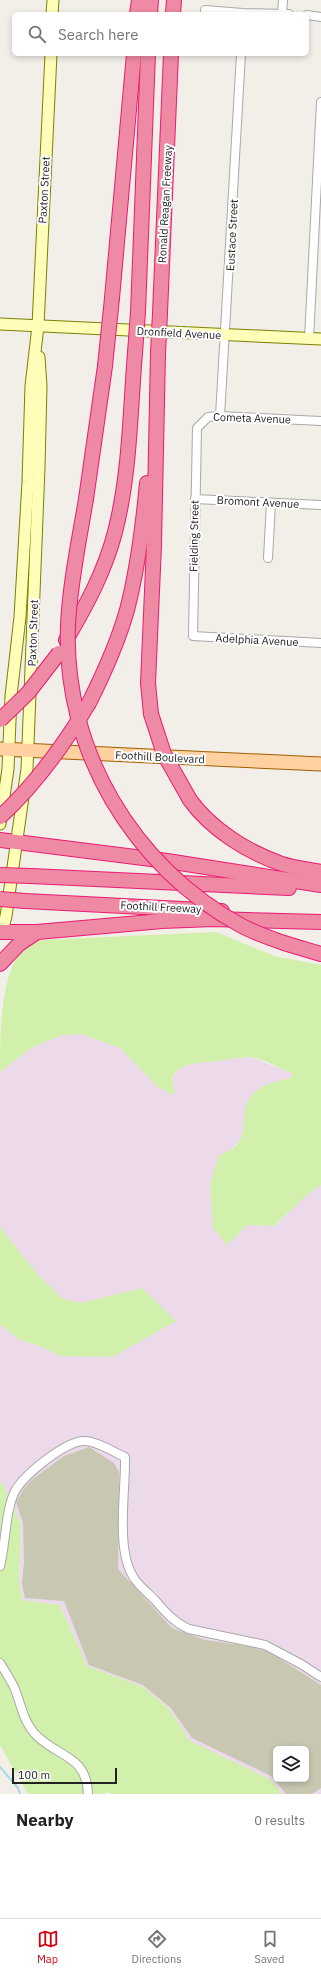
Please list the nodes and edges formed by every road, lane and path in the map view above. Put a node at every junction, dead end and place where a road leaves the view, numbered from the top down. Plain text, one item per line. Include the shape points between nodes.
1 (53, 0) edge
2 (138, 0) edge
3 (151, 0) edge
4 (174, 0) edge
5 (283, 0) edge
6 (205, 10) dead end
7 (52, 12) edge
8 (137, 12) edge
9 (150, 12) edge
10 (173, 12) edge
11 (224, 12) edge
12 (282, 12) edge
13 (309, 16) edge
14 (321, 17) edge
15 (51, 56) edge
16 (134, 56) edge
17 (148, 56) edge
18 (171, 56) edge
19 (241, 56) edge
20 (321, 102) edge
21 (319, 161) edge
22 (318, 243) edge
23 (0, 324) edge
24 (38, 326) junction
25 (226, 335) junction
26 (309, 339) junction
27 (321, 339) edge
28 (158, 353) junction
29 (220, 416) junction
30 (321, 421) edge
31 (197, 436) joint
32 (195, 499) junction
33 (271, 503) junction
34 (321, 505) edge
35 (268, 558) dead end
36 (193, 636) joint
37 (321, 643) edge
38 (0, 720) edge
39 (4, 749) edge
40 (28, 750) junction
41 (321, 764) edge
42 (0, 817) edge
43 (0, 824) edge
44 (0, 840) edge
45 (17, 842) junction
46 (321, 872) edge
47 (0, 875) edge
48 (321, 885) edge
49 (321, 889) edge
50 (0, 900) edge
51 (321, 916) edge
52 (321, 922) edge
53 (37, 932) junction
54 (1, 934) edge
55 (321, 954) edge
56 (0, 964) edge
57 (0, 1566) edge
58 (0, 1663) edge
59 (321, 1677) edge
60 (88, 1794) edge

1 - 7 street
2 - 8 highway
3 - 9 highway
4 - 10 highway
5 - 12 street
6 - 11 street
13 - 14 street
15 - 24 street, Paxton Street
16 - 55 highway, bridge via 105,366 71,592 69,654 76,711 98,773 117,812 138,840 170,874 202,901 243,927
17 - 38 highway, bridge via 138,312 126,466 115,533 87,605 59,653 28,693
18 - 28 highway, Ronald Reagan Freeway, bridge
19 - 25 street, Eustace Street
20 - 21 street
21 - 22 street
22 - 26 street
23 - 24 street, Dronfield Avenue
24 - 25 street, Dronfield Avenue
24 - 39 street, Paxton Street via 31,386 28,490 18,650
24 - 40 street, Paxton Street via 41,386 40,452
25 - 26 street, Dronfield Avenue
25 - 29 street, Eustace Street
26 - 27 street, Dronfield Avenue
28 - 42 highway, bridge via 138,563 122,625 109,661 73,730 36,780
28 - 46 highway, bridge via 148,683 151,714 164,754 190,800 201,813 238,844 282,864
29 - 30 street, Cometa Avenue
29 - 31 street, Cometa Avenue via 208,417 201,422 197,428
31 - 32 street, Fielding Street
32 - 33 street, Bromont Avenue
32 - 36 street, Fielding Street
33 - 34 street, Bromont Avenue
33 - 35 street
36 - 37 street, Adelphia Avenue
39 - 40 main road, Foothill Boulevard
39 - 43 street, Paxton Street
40 - 41 main road, Foothill Boulevard
40 - 45 street, Paxton Street
44 - 45 highway
45 - 48 highway via 167,861
45 - 54 street, Paxton Street
47 - 49 highway, bridge
50 - 51 highway, Foothill Freeway, bridge
52 - 53 highway via 213,919
53 - 54 highway
53 - 56 highway via 19,944
57 - 59 street via 9,1506 15,1491 30,1473 56,1453 84,1440 93,1442 125,1457 125,1560 133,1577 179,1625 198,1632 265,1645
58 - 60 street via 14,1687 31,1729 80,1767 85,1775

